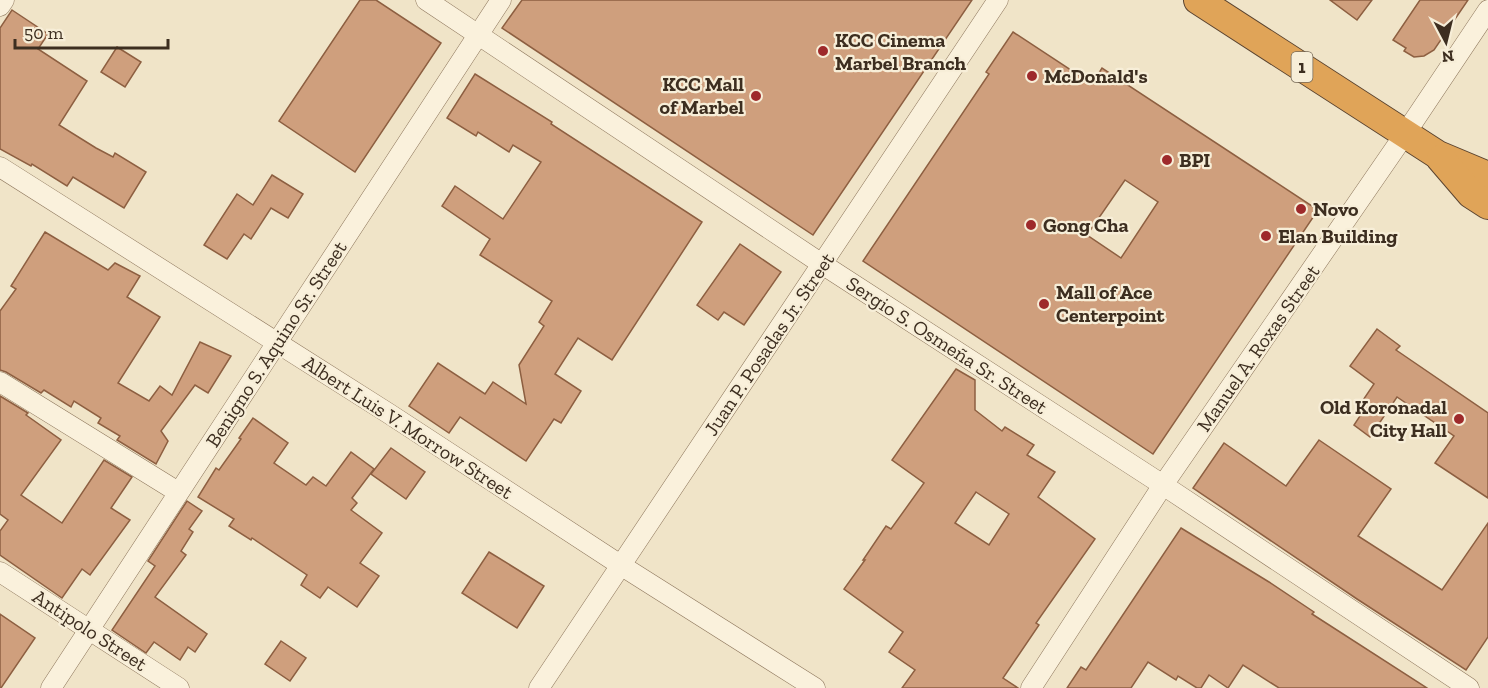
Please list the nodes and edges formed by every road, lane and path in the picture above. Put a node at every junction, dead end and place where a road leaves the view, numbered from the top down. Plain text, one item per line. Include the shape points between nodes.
1 (4, 0) edge
2 (426, 0) edge
3 (501, 0) edge
4 (998, 0) edge
5 (1198, 0) edge
6 (0, 6) edge
7 (1488, 10) edge
8 (478, 35) junction
9 (1406, 134) junction
10 (1438, 155) junction
11 (0, 167) edge
12 (1488, 176) edge
13 (1488, 205) edge
14 (822, 264) junction
15 (278, 342) junction
16 (0, 382) edge
17 (1163, 485) junction
18 (178, 492) junction
19 (622, 566) junction
20 (0, 572) edge
21 (91, 629) junction
22 (51, 688) edge
23 (179, 688) edge
24 (539, 688) edge
25 (815, 688) edge
26 (1031, 688) edge
27 (1469, 688) edge

1 - 6 street
2 - 8 street, Sergio S. Osmeña Sr. Street
3 - 8 street, Benigno S. Aquino Sr. Street
4 - 14 street, Juan P. Posadas Jr. Street
5 - 9 highway, 1
7 - 9 street, Manuel A. Roxas Street
8 - 14 street, Sergio S. Osmeña Sr. Street
8 - 15 street, Benigno S. Aquino Sr. Street
9 - 10 highway, 1
9 - 17 street, Manuel A. Roxas Street
10 - 12 highway, 1
10 - 13 highway, 1 via 1471,194
11 - 15 street, Albert Luis V. Morrow Street
14 - 17 street, Sergio S. Osmeña Sr. Street
14 - 19 street, Juan P. Posadas Jr. Street
15 - 18 street, Benigno S. Aquino Sr. Street
15 - 19 street, Albert Luis V. Morrow Street
16 - 18 street
17 - 26 street, Manuel A. Roxas Street
17 - 27 street, Sergio S. Osmeña Sr. Street
18 - 21 street, Benigno S. Aquino Sr. Street
19 - 24 street, Juan P. Posadas Jr. Street
19 - 25 street, Albert Luis V. Morrow Street
20 - 21 street, Antipolo Street
21 - 22 street, Benigno S. Aquino Sr. Street
21 - 23 street, Antipolo Street

